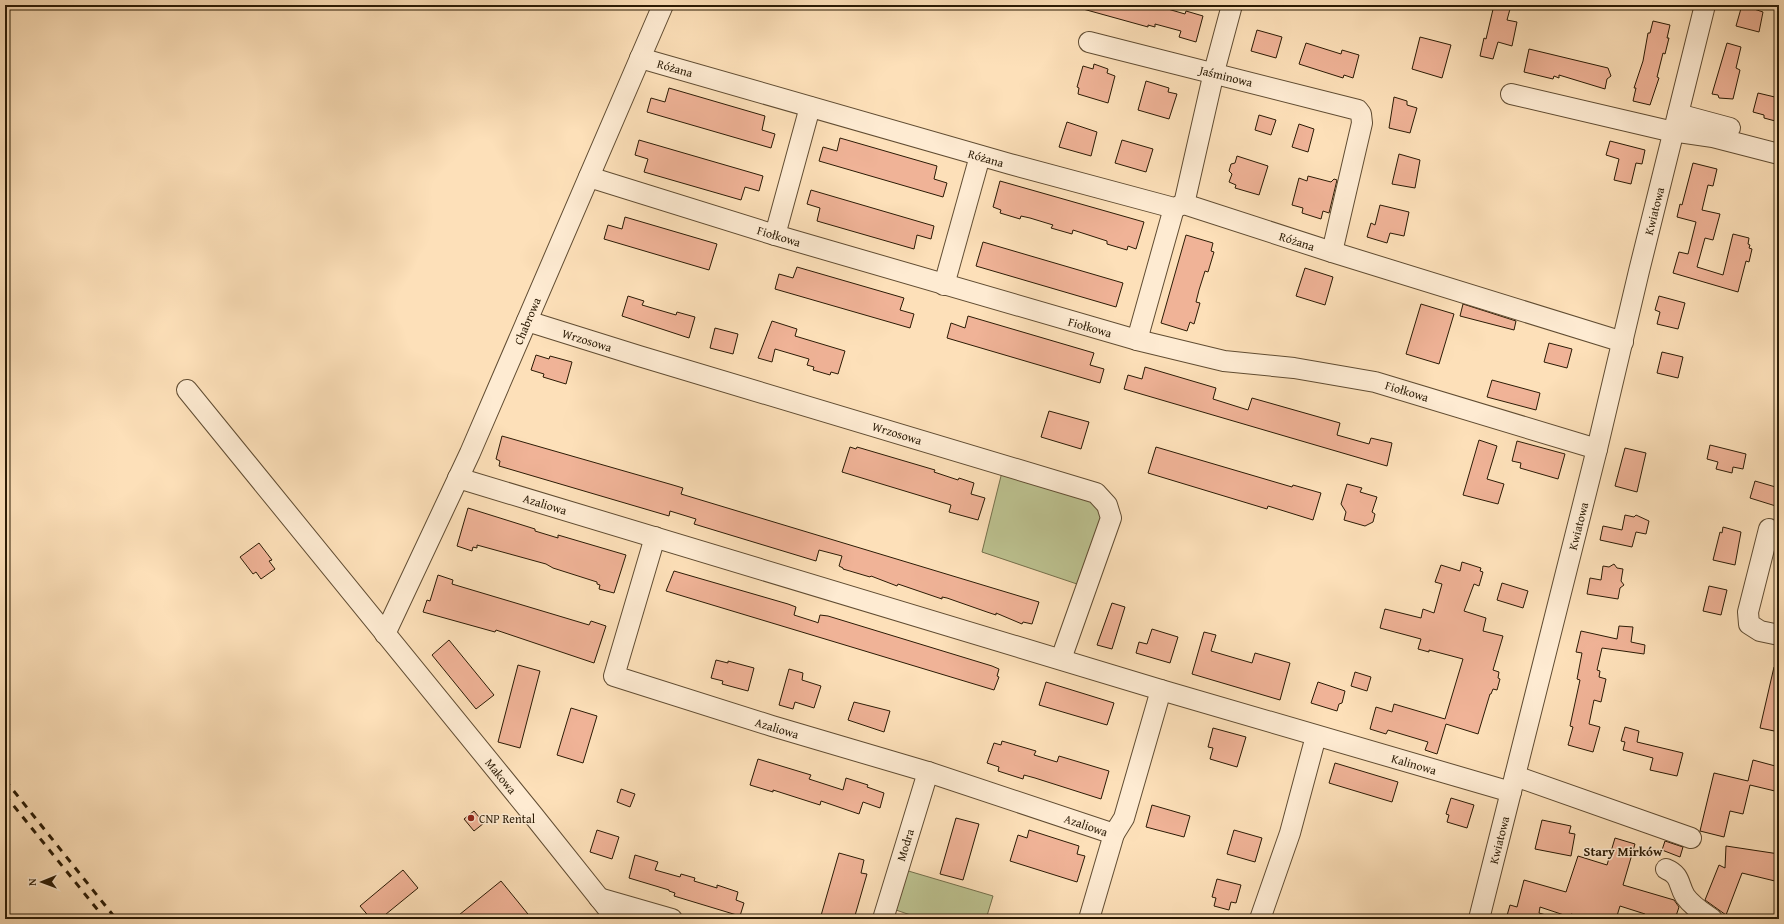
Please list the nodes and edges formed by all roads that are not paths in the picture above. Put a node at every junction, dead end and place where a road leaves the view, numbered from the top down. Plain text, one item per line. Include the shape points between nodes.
1 (663, 5) edge
2 (1232, 5) edge
3 (1705, 5) edge
4 (1089, 42) dead end
5 (640, 58) junction
6 (1214, 72) junction
7 (1511, 94) dead end
8 (810, 107) junction
9 (1361, 114) joint
10 (1675, 123) junction
11 (1779, 141) edge
12 (1779, 154) edge
13 (980, 156) junction
14 (589, 178) junction
15 (1179, 206) junction
16 (775, 235) junction
17 (1332, 252) junction
18 (944, 285) junction
19 (527, 321) junction
20 (1137, 340) junction
21 (1623, 342) junction
22 (187, 390) dead end
23 (1597, 449) junction
24 (458, 478) junction
25 (1769, 529) dead end
26 (655, 538) junction
27 (385, 634) junction
28 (1779, 635) edge
29 (1061, 659) junction
30 (1161, 690) junction
31 (1316, 736) junction
32 (928, 772) junction
33 (1513, 784) junction
34 (1114, 834) junction
35 (1691, 838) dead end
36 (1666, 869) dead end
37 (599, 898) junction
38 (616, 919) edge
39 (672, 919) edge
40 (883, 919) edge
41 (1089, 919) edge
42 (1260, 919) edge
43 (1479, 919) edge
44 (1712, 919) edge

1 - 5 street, Chabrowa
2 - 6 street
3 - 10 street, Kwiatowa
4 - 6 street, Jaśminowa
5 - 8 street, Różana
5 - 14 street, Chabrowa
6 - 9 street, Jaśminowa via 1358,110
6 - 15 street
7 - 10 street
8 - 13 street, Różana
8 - 16 street
9 - 17 street, Różana via 1362,124
10 - 11 street
10 - 12 street via 1713,137
10 - 21 street, Kwiatowa
13 - 15 street, Różana
13 - 18 street
14 - 16 street, Fiołkowa
14 - 19 street, Chabrowa
15 - 17 street, Różana
15 - 20 street
16 - 18 street, Fiołkowa
17 - 21 street, Różana
18 - 20 street, Fiołkowa
19 - 24 street, Chabrowa
19 - 29 street, Wrzosowa via 1096,493 1107,505 1111,518
20 - 23 street, Fiołkowa via 1224,361 1294,368 1375,382
21 - 23 street, Kwiatowa
22 - 27 street, Makowa
23 - 33 street, Kwiatowa
24 - 26 street, Azaliowa
24 - 27 street, Chabrowa
25 - 28 street via 1748,612 1750,624 1760,632
26 - 29 street, Azaliowa
26 - 32 street, Azaliowa via 614,676
27 - 37 street, Makowa
29 - 30 street, Azaliowa
30 - 31 street, Kalinowa
30 - 34 street, Azaliowa via 1124,818
31 - 33 street, Kalinowa
31 - 42 street via 1290,833
32 - 34 street, Azaliowa
32 - 40 street, Modra
33 - 35 street, Kalinowa
33 - 43 street, Kwiatowa
34 - 41 street
36 - 44 street via 1678,876 1685,895 1694,906
37 - 38 street, Makowa
37 - 39 street

